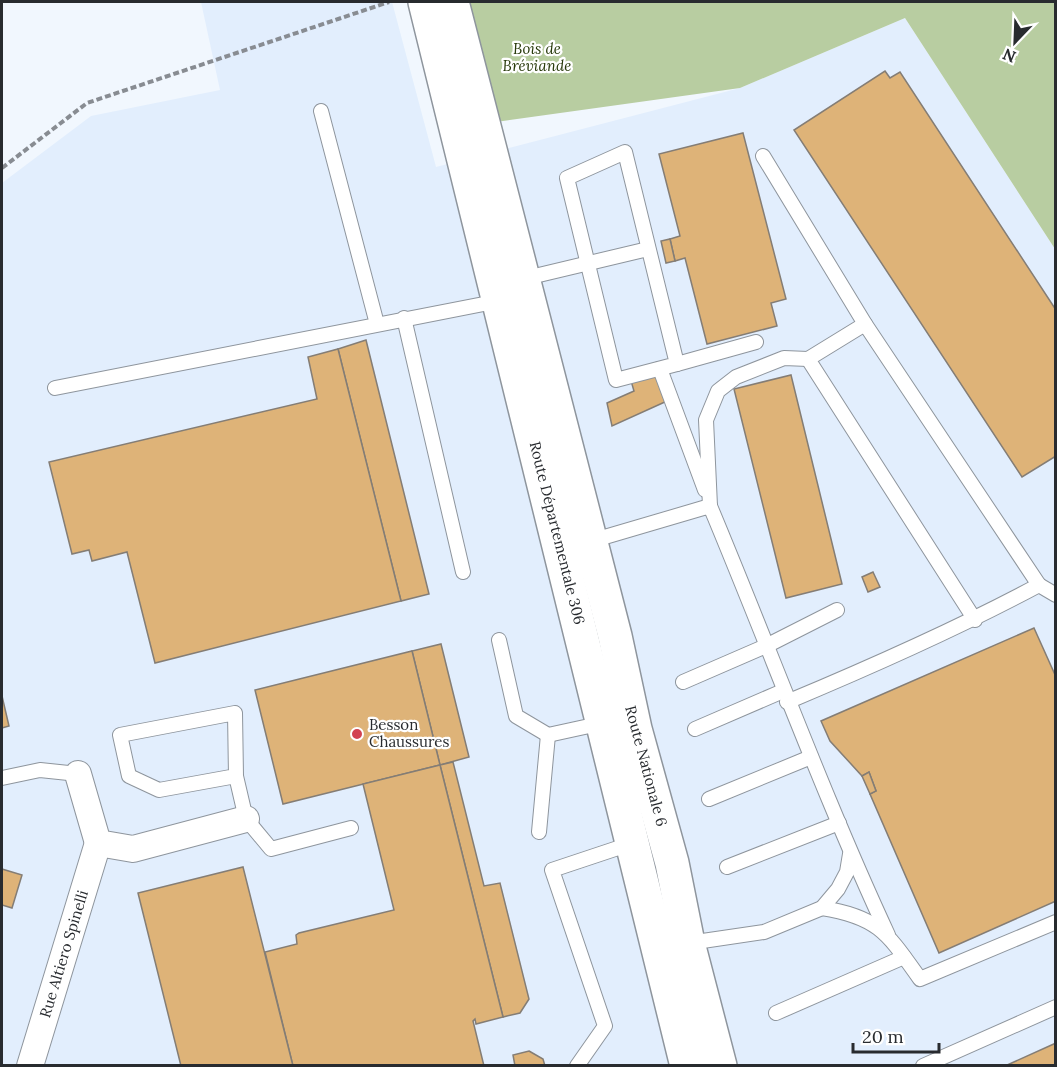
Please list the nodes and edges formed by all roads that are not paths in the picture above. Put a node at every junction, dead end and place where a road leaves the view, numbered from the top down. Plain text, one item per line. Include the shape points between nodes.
1 (425, 2) edge
2 (452, 2) edge
3 (321, 111) dead end
4 (763, 156) dead end
5 (648, 249) junction
6 (589, 263) junction
7 (511, 290) junction
8 (404, 318) junction
9 (377, 324) junction
10 (865, 324) junction
11 (756, 342) dead end
12 (808, 359) junction
13 (677, 364) junction
14 (660, 369) junction
15 (55, 388) dead end
16 (572, 467) joint
17 (710, 506) junction
18 (589, 542) junction
19 (463, 572) dead end
20 (1039, 585) junction
21 (1056, 595) edge
22 (837, 610) dead end
23 (975, 620) junction
24 (499, 640) dead end
25 (766, 646) junction
26 (683, 682) dead end
27 (785, 696) junction
28 (619, 726) junction
29 (695, 729) dead end
30 (548, 735) junction
31 (811, 757) junction
32 (78, 774) joint
33 (236, 776) junction
34 (2, 778) edge
35 (709, 799) dead end
36 (246, 819) junction
37 (839, 823) junction
38 (351, 828) dead end
39 (539, 832) dead end
40 (98, 843) junction
41 (633, 843) junction
42 (850, 854) junction
43 (728, 867) dead end
44 (822, 909) junction
45 (1056, 922) edge
46 (888, 935) junction
47 (673, 947) junction
48 (904, 957) junction
49 (1056, 1007) edge
50 (776, 1013) dead end
51 (30, 1065) edge
52 (577, 1065) edge
53 (687, 1065) edge
54 (720, 1065) edge
55 (922, 1065) edge

1 - 7 main road, Route Départementale 306
2 - 7 main road, Route Départementale 306
3 - 9 lane
4 - 10 lane
5 - 6 lane
5 - 6 lane via 625,152 567,178
5 - 13 lane
6 - 7 lane
6 - 14 lane via 616,380
7 - 8 lane
7 - 16 main road, Route Départementale 306
7 - 28 main road, Route Départementale 306
8 - 9 lane
8 - 19 lane
9 - 15 lane
10 - 12 lane
10 - 20 lane
11 - 13 lane
12 - 17 lane via 784,358 736,377 718,391 706,420
12 - 23 lane
13 - 14 lane
14 - 17 lane
16 - 18 main road, Route Nationale 6
17 - 18 lane
17 - 25 lane
18 - 28 main road, Route Nationale 6 via 615,636
20 - 21 lane
20 - 23 lane
22 - 25 lane
23 - 27 lane
24 - 30 lane via 516,716
25 - 26 lane
25 - 27 lane
27 - 29 lane
27 - 31 lane
28 - 30 lane
28 - 41 main road, Route Départementale 306
28 - 47 main road, Route Nationale 6 via 672,863
30 - 39 lane
31 - 35 lane
31 - 37 lane
32 - 34 lane via 40,770
32 - 40 street
33 - 33 lane via 159,790 129,776 120,735 235,713
33 - 36 lane
36 - 38 lane via 271,849
36 - 40 street via 134,849
37 - 42 lane
37 - 43 lane
40 - 51 street, Rue Altiero Spinelli
41 - 47 main road, Route Départementale 306
41 - 52 lane via 552,870 605,1026
42 - 44 lane via 847,872
42 - 46 lane
44 - 46 lane via 867,920
44 - 47 lane via 764,932
45 - 48 lane via 920,979
46 - 48 lane
47 - 53 main road, Route Départementale 306
47 - 54 main road, Route Nationale 6
48 - 50 lane
49 - 55 lane

